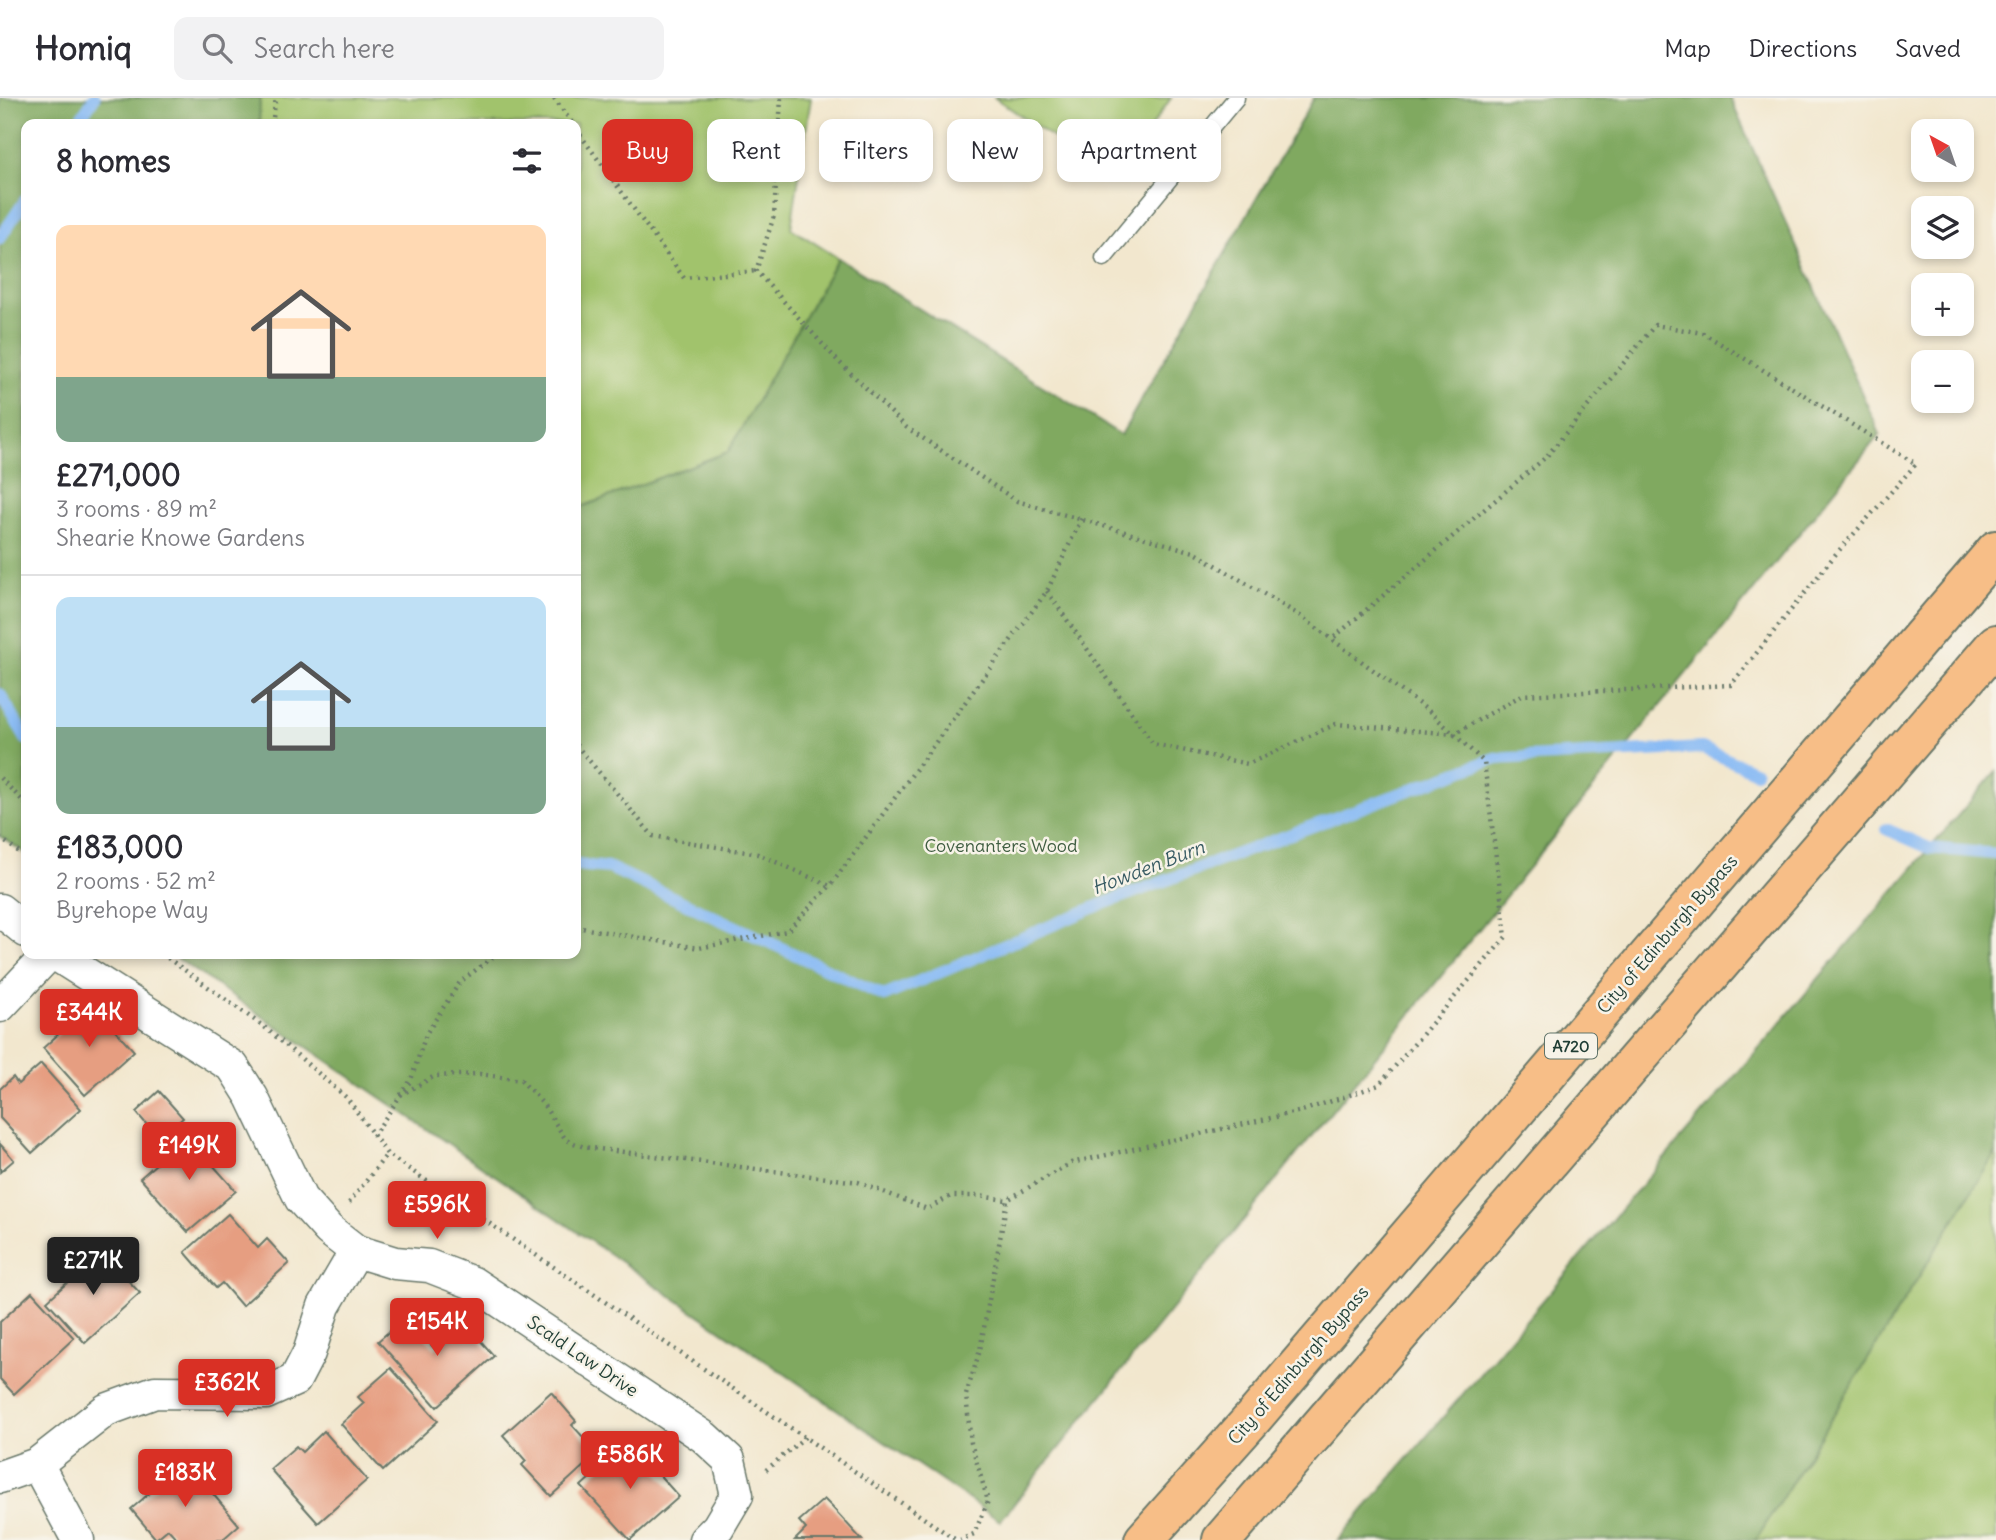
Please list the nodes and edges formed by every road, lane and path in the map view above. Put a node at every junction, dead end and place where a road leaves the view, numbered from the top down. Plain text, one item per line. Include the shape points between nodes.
1 (276, 98) edge
2 (554, 98) edge
3 (781, 98) edge
4 (1236, 98) edge
5 (273, 119) edge
6 (569, 119) edge
7 (581, 136) edge
8 (1104, 258) dead end
9 (755, 271) junction
10 (1082, 518) junction
11 (1996, 550) edge
12 (1047, 591) junction
13 (1332, 639) junction
14 (1996, 645) edge
15 (1454, 734) junction
16 (581, 750) edge
17 (0, 778) edge
18 (21, 799) edge
19 (0, 838) edge
20 (21, 853) edge
21 (830, 886) junction
22 (0, 910) edge
23 (21, 927) edge
24 (581, 928) edge
25 (44, 959) edge
26 (63, 959) edge
27 (169, 959) edge
28 (490, 959) edge
29 (0, 1006) edge
30 (400, 1095) junction
31 (373, 1136) junction
32 (387, 1154) junction
33 (1007, 1200) junction
34 (329, 1230) junction
35 (356, 1251) junction
36 (805, 1437) junction
37 (37, 1464) junction
38 (0, 1478) edge
39 (737, 1494) junction
40 (78, 1540) edge
41 (705, 1540) edge
42 (958, 1540) edge
43 (1144, 1540) edge
44 (1222, 1540) edge

1 - 5 path
2 - 6 path
3 - 9 path via 774,216
4 - 8 lane
7 - 9 path via 684,278
9 - 10 path via 906,427 1017,500
10 - 12 path
10 - 13 path via 1194,552
11 - 43 highway, City of Edinburgh Bypass / A720 via 1253,1419
12 - 15 path via 1153,744 1248,764 1336,724
12 - 21 path
13 - 15 path
13 - 15 path via 1546,457 1655,325 1703,333 1916,464 1835,555 1731,685 1522,695
14 - 44 highway
15 - 33 path via 1484,762 1506,937 1379,1086 1302,1111 1071,1163
16 - 21 path via 653,836 758,854
17 - 18 path
19 - 20 path
21 - 24 path via 787,931 699,948
22 - 23 street
25 - 29 street
26 - 34 street, Scald Law Drive via 233,1067 301,1199
27 - 31 path via 267,1029 347,1098
28 - 30 path via 460,982 426,1034 411,1080
30 - 31 path
30 - 33 path via 435,1076 480,1074 521,1080 566,1140 584,1147 858,1182 927,1209 951,1196
31 - 32 path
32 - 34 path
32 - 36 path
33 - 42 path via 966,1395 971,1443 988,1501 974,1534
34 - 35 street, Scald Law Drive
35 - 37 street via 324,1306 295,1380 266,1393 155,1392 106,1410
35 - 39 street, Scald Law Drive via 395,1263 429,1266 473,1283 704,1437 729,1461
36 - 39 path
36 - 42 path
37 - 38 street
37 - 40 street
39 - 41 street

